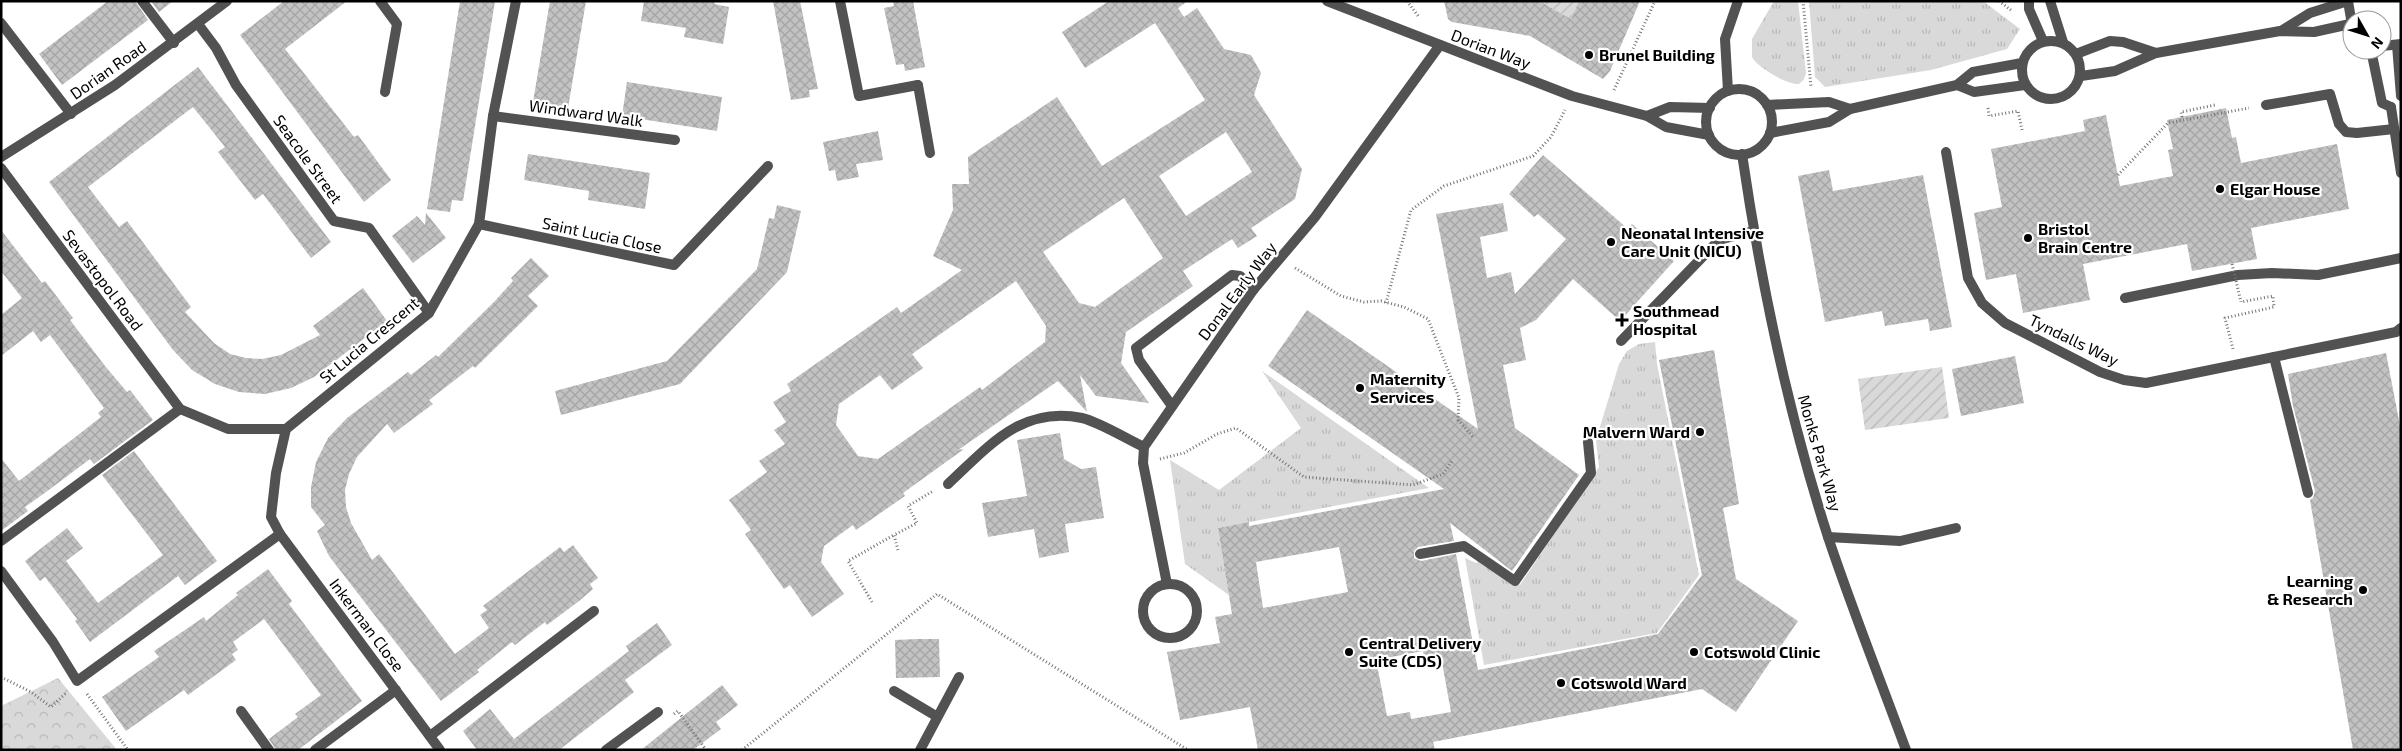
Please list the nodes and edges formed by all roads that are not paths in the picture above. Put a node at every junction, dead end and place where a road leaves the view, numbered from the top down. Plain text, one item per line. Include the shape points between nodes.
1 (142, 1) edge
2 (380, 1) edge
3 (516, 1) edge
4 (840, 1) edge
5 (1327, 1) edge
6 (1738, 1) edge
7 (2029, 1) edge
8 (2050, 1) edge
9 (2348, 1) edge
10 (224, 2) edge
11 (1, 23) edge
12 (198, 24) junction
13 (2342, 27) edge
14 (2280, 31) junction
15 (2043, 41) junction
16 (2063, 42) junction
17 (174, 43) junction
18 (2399, 44) edge
19 (1440, 45) junction
20 (2156, 53) junction
21 (2076, 54) junction
22 (2373, 60) edge
23 (2022, 63) junction
24 (2081, 76) junction
25 (1957, 85) junction
26 (2026, 85) junction
27 (1728, 91) junction
28 (385, 92) dead end
29 (2401, 96) edge
30 (1767, 105) junction
31 (2266, 105) road end
32 (2391, 107) junction
33 (1710, 108) junction
34 (1850, 109) junction
35 (71, 114) junction
36 (493, 116) junction
37 (1647, 116) junction
38 (2394, 129) junction
39 (1770, 132) junction
40 (1709, 135) junction
41 (675, 140) dead end
42 (1946, 152) dead end
43 (930, 153) dead end
44 (1742, 154) junction
45 (1, 157) edge
46 (768, 166) dead end
47 (1, 168) edge
48 (2401, 173) edge
49 (479, 224) junction
50 (1754, 231) junction
51 (2401, 258) edge
52 (1254, 289) junction
53 (2125, 298) dead end
54 (429, 313) junction
55 (2401, 328) edge
56 (1621, 340) dead end
57 (2274, 357) junction
58 (1172, 406) junction
59 (180, 409) junction
60 (286, 429) junction
61 (1588, 442) dead end
62 (1144, 447) junction
63 (948, 484) dead end
64 (2308, 493) dead end
65 (1956, 528) dead end
66 (280, 534) junction
67 (1828, 537) junction
68 (1, 541) edge
69 (1420, 554) dead end
70 (1, 571) edge
71 (1167, 584) junction
72 (594, 611) dead end
73 (959, 677) dead end
74 (396, 690) junction
75 (894, 691) dead end
76 (242, 711) dead end
77 (656, 714) road end
78 (936, 716) junction
79 (430, 736) junction
80 (269, 750) edge
81 (316, 750) edge
82 (440, 750) edge
83 (606, 750) edge
84 (920, 750) edge
85 (1906, 750) edge

1 - 17 street
2 - 28 street via 397,24
3 - 36 street, St Lucia Crescent
4 - 43 street via 859,96 918,85
5 - 19 street, Dorian Way
6 - 27 street via 1725,39
7 - 15 street via 2029,9
8 - 16 street
9 - 14 street via 2310,13
10 - 12 street, Dorian Road
11 - 35 street
12 - 17 street, Dorian Road
12 - 54 street, Seacole Street via 216,48 236,85 334,220 369,228
13 - 14 street via 2314,32
14 - 20 street
15 - 16 street
15 - 23 street via 2026,54
16 - 21 street
17 - 35 street, Dorian Road
18 - 29 street
19 - 37 street, Dorian Way via 1572,96
19 - 52 street, Donal Early Way via 1315,217
20 - 21 street via 2123,42 2110,42
20 - 24 street via 2115,71
21 - 24 street
22 - 32 street via 2382,103
23 - 25 street via 1973,72
23 - 26 street
24 - 26 street via 2076,87 2056,99 2044,99
25 - 26 street via 1974,92
25 - 34 street
27 - 30 street via 1737,89 1755,93
27 - 33 street via 1714,100
29 - 32 street
30 - 34 street via 1829,102
30 - 39 street via 1772,120
31 - 38 street via 2330,94 2339,124 2346,132
32 - 38 street
33 - 37 street via 1670,107
33 - 40 street via 1707,116
34 - 39 street via 1829,122
35 - 45 street, Dorian Road
36 - 41 street, Windward Walk
36 - 49 street, St Lucia Crescent
37 - 40 street, Dorian Way via 1666,127
38 - 48 street
39 - 44 street via 1765,142
40 - 44 street via 1723,150
42 - 57 street, Tyndalls Way via 1968,278 1982,303 2005,323 2100,372 2146,383
44 - 50 street, Monks Park Way
46 - 49 street, Saint Lucia Close via 674,265
47 - 59 street, Sevastopol Road
49 - 54 street, St Lucia Crescent
50 - 56 street via 1719,240
50 - 67 street, Monks Park Way via 1788,394
51 - 53 street via 2318,275 2238,275
52 - 58 street, Donal Early Way
52 - 58 street via 1240,276 1232,275 1136,348 1139,360
54 - 60 street, St Lucia Crescent
55 - 57 street, Tyndalls Way via 2396,332
57 - 64 street
58 - 62 street, Donal Early Way
59 - 60 street via 228,429
59 - 68 street
60 - 66 street, Inkerman Close via 270,517
61 - 69 street via 1591,473 1515,581 1464,546
62 - 63 street via 1083,418 1043,416 1013,428
62 - 71 street via 1144,464
65 - 67 street via 1900,541
66 - 70 street via 77,681
66 - 74 street, Inkerman Close
67 - 85 street, Monks Park Way
71 - 71 street via 1180,585 1188,590 1198,607 1193,627 1178,637 1168,638 1153,632 1143,615 1145,600 1153,590
72 - 79 street
73 - 78 street
74 - 79 street, Inkerman Close
74 - 81 street
75 - 78 street
76 - 80 street
77 - 83 street
78 - 84 street
79 - 82 street, Inkerman Close

